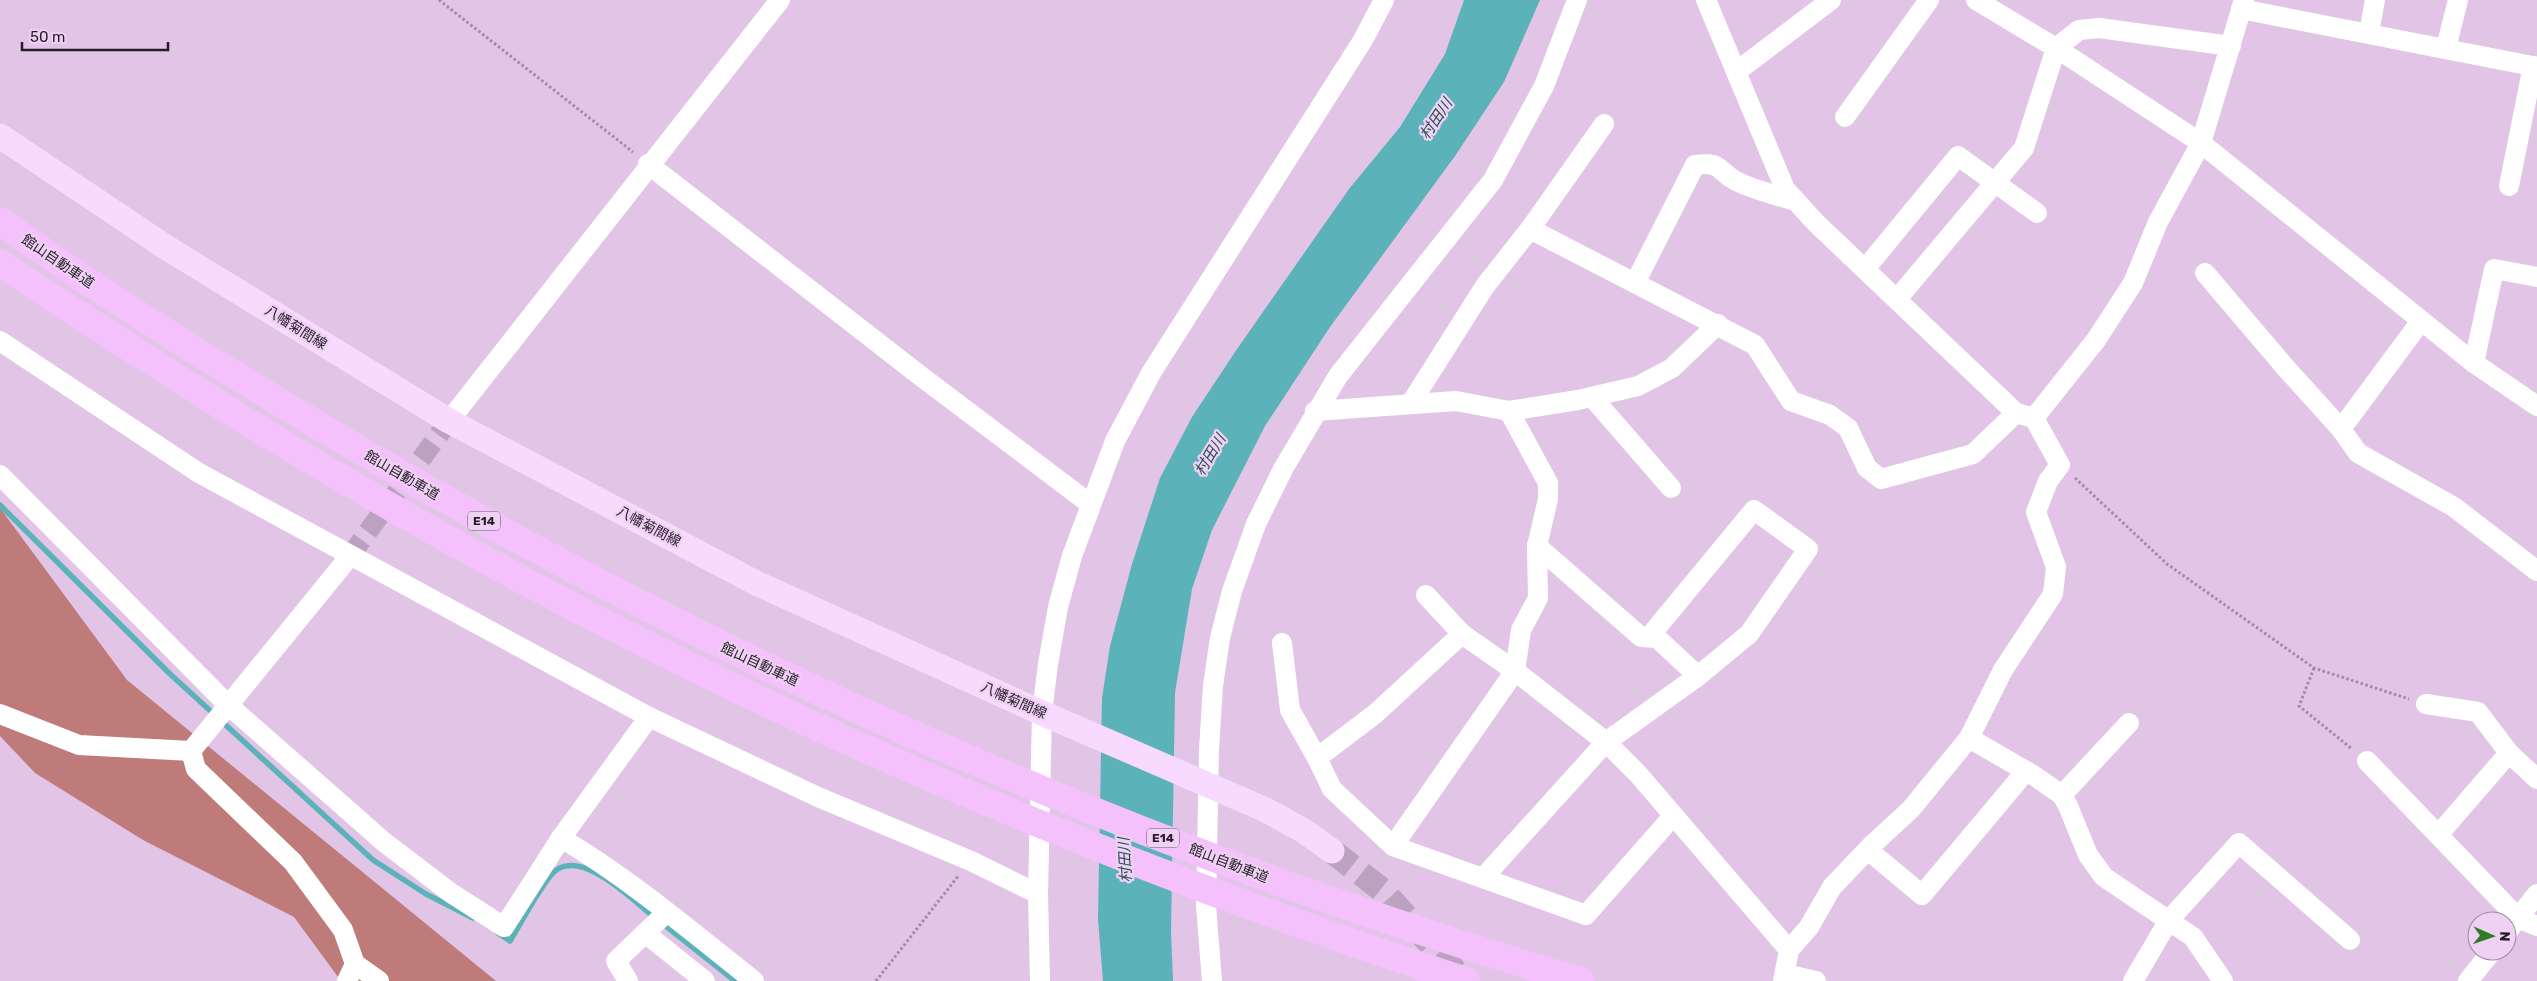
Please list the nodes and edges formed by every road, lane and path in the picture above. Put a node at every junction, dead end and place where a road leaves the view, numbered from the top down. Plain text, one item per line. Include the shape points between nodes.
1 (439, 0) edge
2 (780, 0) edge
3 (1384, 0) edge
4 (1577, 0) edge
5 (1706, 0) edge
6 (1831, 0) edge
7 (1928, 0) edge
8 (1976, 0) edge
9 (2375, 0) edge
10 (2458, 0) edge
11 (2243, 5) edge
12 (2368, 33) junction
13 (2231, 46) junction
14 (2056, 48) junction
15 (2446, 48) junction
16 (2535, 66) edge
17 (1736, 72) junction
18 (1846, 117) dead end
19 (1604, 124) dead end
20 (0, 136) edge
21 (2201, 143) junction
22 (648, 164) junction
23 (1994, 183) junction
24 (2509, 186) dead end
25 (1795, 201) junction
26 (2037, 213) dead end
27 (0, 221) edge
28 (1530, 229) junction
29 (0, 263) edge
30 (1865, 269) junction
31 (2205, 273) dead end
32 (2537, 277) edge
33 (1634, 283) junction
34 (1897, 300) junction
35 (2421, 321) junction
36 (1718, 324) junction
37 (0, 341) edge
38 (2474, 363) junction
39 (1592, 397) junction
40 (1411, 403) junction
41 (2537, 406) edge
42 (1509, 411) junction
43 (1315, 412) junction
44 (2025, 416) junction
45 (449, 420) junction
46 (2341, 429) junction
47 (2060, 465) junction
48 (0, 475) edge
49 (1671, 488) dead end
50 (1090, 504) junction
51 (1537, 546) junction
52 (350, 556) junction
53 (2537, 570) edge
54 (1426, 595) dead end
55 (1462, 634) junction
56 (1649, 637) junction
57 (1282, 643) dead end
58 (2314, 668) junction
59 (1515, 671) junction
60 (1698, 676) junction
61 (227, 704) junction
62 (2426, 704) joint
63 (1042, 713) junction
64 (0, 714) edge
65 (649, 717) junction
66 (2129, 723) dead end
67 (1969, 738) junction
68 (1606, 742) junction
69 (191, 751) junction
70 (2509, 753) junction
71 (1317, 758) junction
72 (2366, 761) joint
73 (2026, 771) junction
74 (2537, 779) edge
75 (2062, 796) junction
76 (1673, 816) junction
77 (2438, 835) junction
78 (561, 838) junction
79 (1394, 846) junction
80 (1868, 850) junction
81 (1332, 851) tunnel mouth
82 (971, 861) junction
83 (1483, 878) junction
84 (1038, 894) junction
85 (2537, 894) edge
86 (2501, 911) edge
87 (668, 912) junction
88 (2169, 920) junction
89 (2517, 920) edge
90 (2517, 925) edge
91 (2537, 926) edge
92 (645, 933) junction
93 (2350, 940) dead end
94 (1789, 950) junction
95 (2484, 961) edge
96 (351, 972) edge
97 (1784, 977) edge
98 (379, 981) edge
99 (628, 981) edge
100 (705, 981) edge
101 (754, 981) edge
102 (876, 981) edge
103 (1040, 981) edge
104 (1212, 981) edge
105 (1466, 981) edge
106 (1580, 981) edge
107 (1816, 981) edge
108 (2133, 981) edge
109 (2223, 981) edge
110 (2468, 981) edge

1 - 22 path
2 - 22 street
3 - 50 street via 1363,40 1150,373 1115,441
4 - 43 street via 1544,86 1493,180 1338,376
5 - 17 street
6 - 17 street
7 - 18 street
8 - 14 street
9 - 12 street
10 - 15 street
11 - 12 street
11 - 13 street
12 - 15 street
13 - 14 street via 2099,28 2079,30
13 - 21 street
14 - 21 street
14 - 23 street via 2024,148
15 - 16 street
16 - 24 street
17 - 25 street via 1785,189
19 - 28 street
20 - 45 main road, 八幡菊間線 via 164,246
21 - 35 street
21 - 44 street via 2158,222 2133,283 2096,340
22 - 45 street
22 - 50 street
23 - 26 street
23 - 30 street via 1958,156
23 - 34 street
25 - 30 street
25 - 33 street via 1735,181 1722,168 1708,163 1695,165
27 - 106 highway, 館山自動車道 / E14 via 274,400 446,501 720,646 910,734 1181,845 1332,900
28 - 33 street
28 - 40 street via 1485,286
29 - 105 highway, E14 via 259,430 432,532 698,672 992,806 1253,909
30 - 34 street
31 - 46 street
32 - 38 street via 2494,269
33 - 36 street
34 - 44 street
35 - 38 street
35 - 46 street
36 - 39 street via 1672,368 1638,386
36 - 44 street via 1755,345 1791,401 1830,415 1848,428 1867,468 1881,479 1973,454
37 - 52 street via 199,473
38 - 41 street
39 - 42 street
39 - 49 street
40 - 42 street via 1456,401
40 - 43 street
42 - 51 street via 1548,483 1548,499
43 - 104 street via 1256,524 1232,591 1220,638 1209,750 1206,906
44 - 47 street
45 - 63 main road, 八幡菊間線 via 756,583
46 - 53 street via 2358,454 2454,507
47 - 58 path via 2167,564
47 - 67 street via 2048,481 2036,512 2056,567 2053,594 2003,670
48 - 61 street
50 - 63 street via 1058,607
51 - 56 street via 1641,637
51 - 59 street via 1538,598 1521,630
52 - 61 street
52 - 65 street
54 - 55 street
55 - 59 street
55 - 71 street via 1375,714
56 - 60 street via 1657,638
56 - 60 street via 1754,510 1808,549 1749,634
57 - 71 street via 1290,710
58 - 62 path
58 - 72 path via 2299,706
59 - 68 street
59 - 79 street
60 - 68 street
61 - 69 street
61 - 78 street via 384,842 451,893 504,927
62 - 70 street via 2478,712
63 - 81 main road, 八幡菊間線 via 1266,810
63 - 84 street
64 - 69 street via 79,745
65 - 78 street
65 - 82 street via 818,797
66 - 75 street
67 - 73 street
67 - 80 street via 1911,809
68 - 76 street
68 - 83 street
69 - 96 street via 196,769 293,862 343,930
70 - 74 street
70 - 77 street
71 - 79 street via 1332,789
72 - 77 street
73 - 75 street
73 - 80 street via 1922,895
75 - 88 street via 2088,855 2104,878
76 - 83 street via 1586,915
76 - 94 street
77 - 86 street
78 - 87 street via 590,855
79 - 83 street
80 - 94 street via 1832,887 1809,927
82 - 84 street
82 - 102 path
84 - 103 street
85 - 89 street
87 - 92 street
87 - 101 street
88 - 93 street via 2239,843
88 - 108 street
88 - 109 street via 2193,937
90 - 91 street
92 - 99 street via 616,961
92 - 100 street
94 - 97 street
95 - 110 street
96 - 98 street
97 - 107 street

